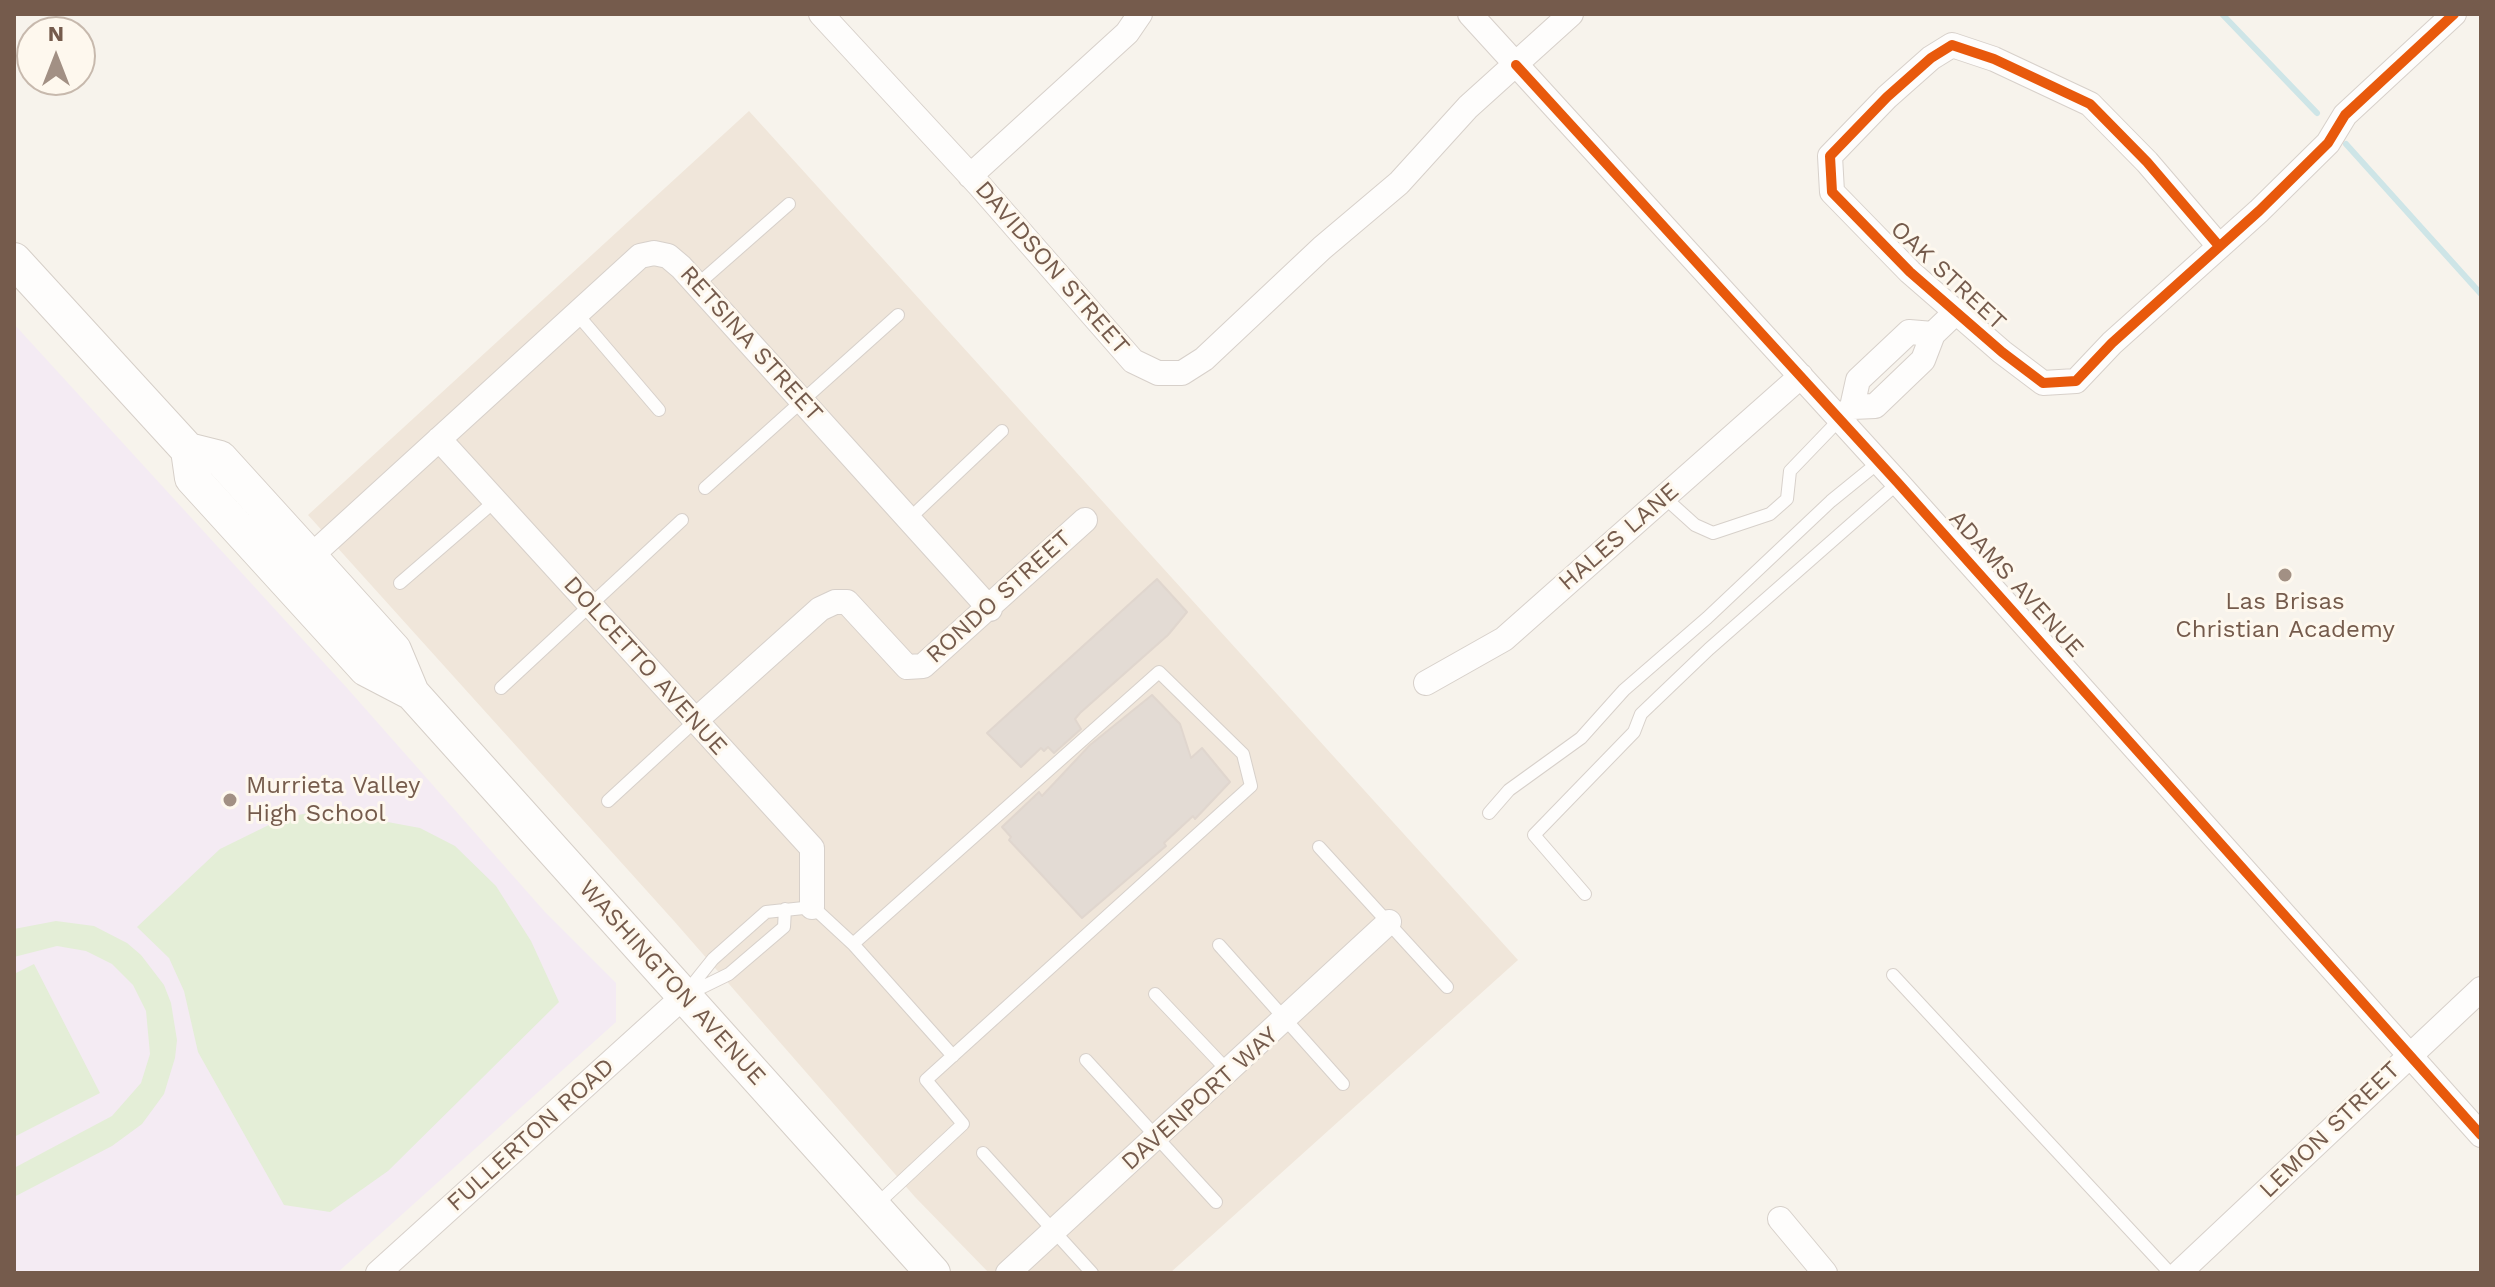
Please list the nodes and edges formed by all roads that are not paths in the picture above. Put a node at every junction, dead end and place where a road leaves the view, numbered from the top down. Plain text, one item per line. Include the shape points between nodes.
1 (821, 14) edge
2 (1140, 14) edge
3 (1470, 14) edge
4 (1571, 14) edge
5 (2454, 14) edge
6 (1516, 65) junction
7 (970, 176) junction
8 (789, 204) dead end
9 (2219, 246) junction
10 (14, 260) edge
11 (698, 284) junction
12 (1957, 311) junction
13 (577, 314) junction
14 (898, 315) dead end
15 (1933, 334) junction
16 (1885, 354) junction
17 (1801, 376) junction
18 (1906, 376) junction
19 (802, 401) junction
20 (659, 410) dead end
21 (1846, 413) junction
22 (1002, 431) dead end
23 (439, 439) junction
24 (188, 450) junction
25 (1879, 462) junction
26 (1898, 483) junction
27 (705, 488) dead end
28 (1664, 497) junction
29 (495, 501) junction
30 (909, 519) junction
31 (682, 520) dead end
32 (1085, 520) dead end
33 (310, 557) junction
34 (400, 583) dead end
35 (590, 604) junction
36 (990, 609) junction
37 (1426, 683) dead end
38 (501, 688) dead end
39 (412, 693) junction
40 (695, 721) junction
41 (608, 801) dead end
42 (1489, 813) dead end
43 (1319, 847) dead end
44 (1585, 894) dead end
45 (812, 907) junction
46 (785, 909) junction
47 (1389, 922) junction
48 (853, 944) junction
49 (1219, 945) dead end
50 (1893, 975) dead end
51 (1447, 987) dead end
52 (2481, 989) edge
53 (1155, 994) dead end
54 (683, 997) junction
55 (1286, 1020) junction
56 (2409, 1055) junction
57 (953, 1056) junction
58 (1086, 1060) dead end
59 (1229, 1072) junction
60 (1343, 1084) dead end
61 (2481, 1135) edge
62 (1156, 1138) junction
63 (983, 1153) dead end
64 (1216, 1202) dead end
65 (874, 1206) junction
66 (1780, 1219) dead end
67 (1054, 1231) junction
68 (378, 1273) edge
69 (933, 1273) edge
70 (1008, 1273) edge
71 (1092, 1273) edge
72 (1825, 1273) edge
73 (2170, 1273) edge
74 (2179, 1273) edge

1 - 7 street, DAVIDSON STREET
2 - 7 street via 1127,33
3 - 6 street, ADAMS AVENUE
4 - 6 street
5 - 9 street via 2345,115 2328,143
6 - 7 street, DAVIDSON STREET via 1468,107 1399,183 1182,373 1158,373 1133,361
6 - 17 street, ADAMS AVENUE
8 - 11 lane
9 - 12 street, OAK STREET via 2076,381 2043,383
9 - 12 street, OAK STREET via 2090,104 1952,45 1887,97 1830,156 1832,192 1910,272
10 - 24 main road, WASHINGTON AVENUE
11 - 13 street, RETSINA STREET via 668,256 640,256
11 - 19 street, RETSINA STREET
12 - 15 street
13 - 20 lane
13 - 23 street, RETSINA STREET
14 - 19 lane
15 - 16 street via 1909,332
15 - 18 street via 1923,360
16 - 18 street
16 - 21 street via 1858,380
17 - 21 street, ADAMS AVENUE
17 - 28 street, HALES LANE
18 - 21 street via 1875,406
19 - 27 lane
19 - 30 street, RETSINA STREET
21 - 25 street, ADAMS AVENUE
21 - 28 lane via 1790,471 1787,499 1770,514 1705,532
22 - 30 lane
23 - 29 street, DOLCETTO AVENUE
23 - 33 street, RETSINA STREET
24 - 33 main road, WASHINGTON AVENUE via 220,458
24 - 39 main road, WASHINGTON AVENUE via 192,478 366,669
25 - 26 street, ADAMS AVENUE
25 - 42 lane via 1624,690 1581,738 1509,790
26 - 44 lane via 1641,714 1634,732 1534,835
26 - 56 street, ADAMS AVENUE
28 - 37 street, HALES LANE via 1504,639
29 - 34 lane
29 - 35 street, DOLCETTO AVENUE
30 - 36 street, RETSINA STREET
31 - 35 lane
32 - 36 street, RONDO STREET
33 - 39 main road, WASHINGTON AVENUE via 394,650
35 - 38 lane
35 - 40 street, DOLCETTO AVENUE
36 - 40 street, RONDO STREET via 936,657 923,666 907,667 847,602 835,602 820,609
39 - 54 main road, WASHINGTON AVENUE
40 - 41 lane
40 - 45 street, DOLCETTO AVENUE via 812,848
43 - 47 lane
45 - 46 lane
45 - 48 lane
46 - 54 lane via 766,912 713,959
46 - 54 lane via 784,927 729,974
47 - 51 lane
47 - 55 street, DAVENPORT WAY
48 - 57 lane
48 - 57 lane via 1159,672 1243,754 1251,786
49 - 55 lane
50 - 73 lane
52 - 56 street, LEMON STREET
53 - 59 lane
54 - 65 main road, WASHINGTON AVENUE
54 - 68 street, FULLERTON ROAD
55 - 59 street, DAVENPORT WAY
55 - 60 lane
56 - 61 street, ADAMS AVENUE
56 - 74 street, LEMON STREET
57 - 65 lane via 926,1080 963,1124
58 - 62 lane
59 - 62 street, DAVENPORT WAY
62 - 64 lane
62 - 67 street, DAVENPORT WAY
63 - 67 lane
65 - 69 main road, WASHINGTON AVENUE
66 - 72 street
67 - 70 street, DAVENPORT WAY
67 - 71 lane

